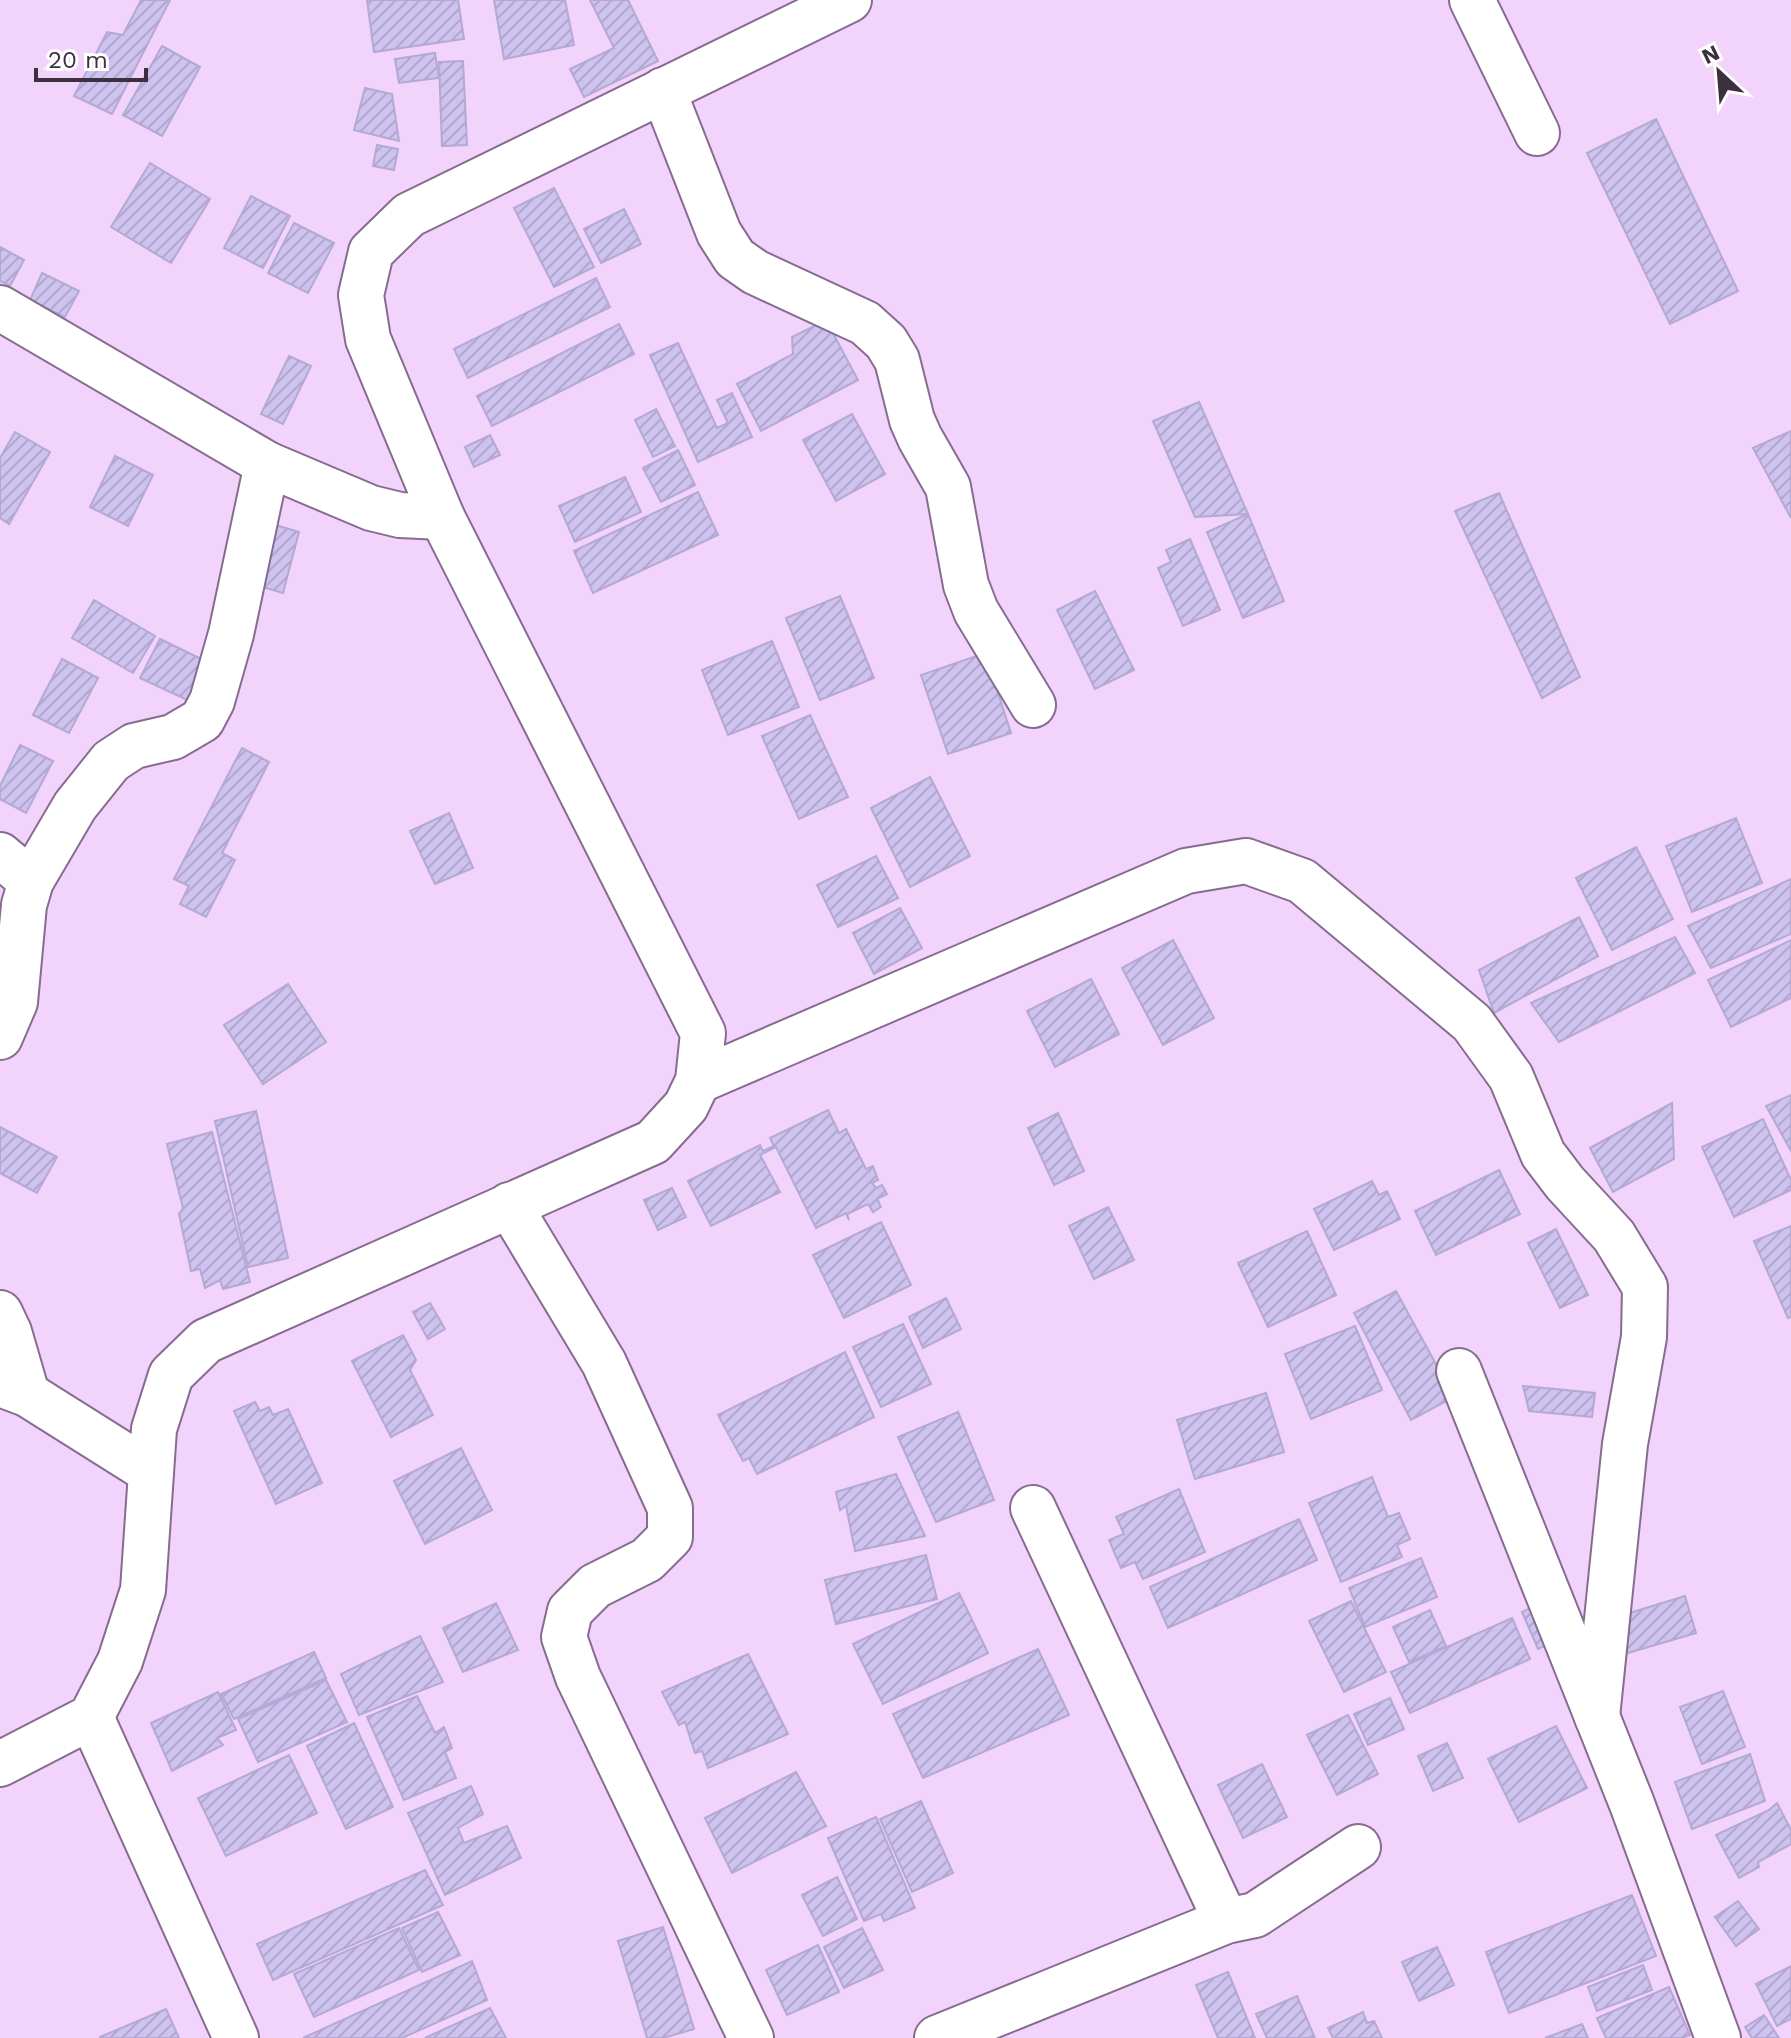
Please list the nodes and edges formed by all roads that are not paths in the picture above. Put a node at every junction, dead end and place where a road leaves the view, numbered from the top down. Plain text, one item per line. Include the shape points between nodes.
1 (849, 0) edge
2 (1472, 0) edge
3 (663, 90) junction
4 (1537, 133) dead end
5 (0, 308) edge
6 (267, 464) junction
7 (442, 517) junction
8 (1033, 705) dead end
9 (16, 868) edge
10 (0, 1037) edge
11 (698, 1081) junction
12 (509, 1205) junction
13 (0, 1313) edge
14 (1459, 1371) dead end
15 (14, 1389) edge
16 (151, 1472) junction
17 (1033, 1508) dead end
18 (91, 1717) junction
19 (1597, 1717) junction
20 (0, 1764) edge
21 (1358, 1847) dead end
22 (1226, 1921) junction
23 (236, 2038) edge
24 (751, 2038) edge
25 (937, 2038) edge
26 (1718, 2038) edge

1 - 3 street
2 - 4 street
3 - 7 street via 409,215 371,252 361,295 368,339
3 - 8 street via 719,233 735,258 865,323 892,351 912,420 948,487 966,585 976,611
5 - 6 street
6 - 7 street via 371,508
6 - 9 street via 231,634 202,720 173,737 134,746 111,761
7 - 11 street via 703,1033
9 - 10 street via 24,905 15,1002
11 - 12 street via 686,1106 653,1142
11 - 19 street via 1186,871 1246,861 1302,881 1472,1023 1511,1077 1543,1154 1614,1236 1645,1287 1644,1337 1625,1444
12 - 16 street via 206,1341 171,1375 154,1429
12 - 24 street via 604,1363 670,1508 670,1537 647,1560 595,1586 570,1611 564,1637 578,1677
13 - 15 street via 9,1332
14 - 19 street
15 - 16 street
16 - 18 street via 143,1590 120,1661
17 - 22 street
18 - 20 street
18 - 23 street
19 - 26 street
21 - 22 street via 1255,1915
22 - 25 street

